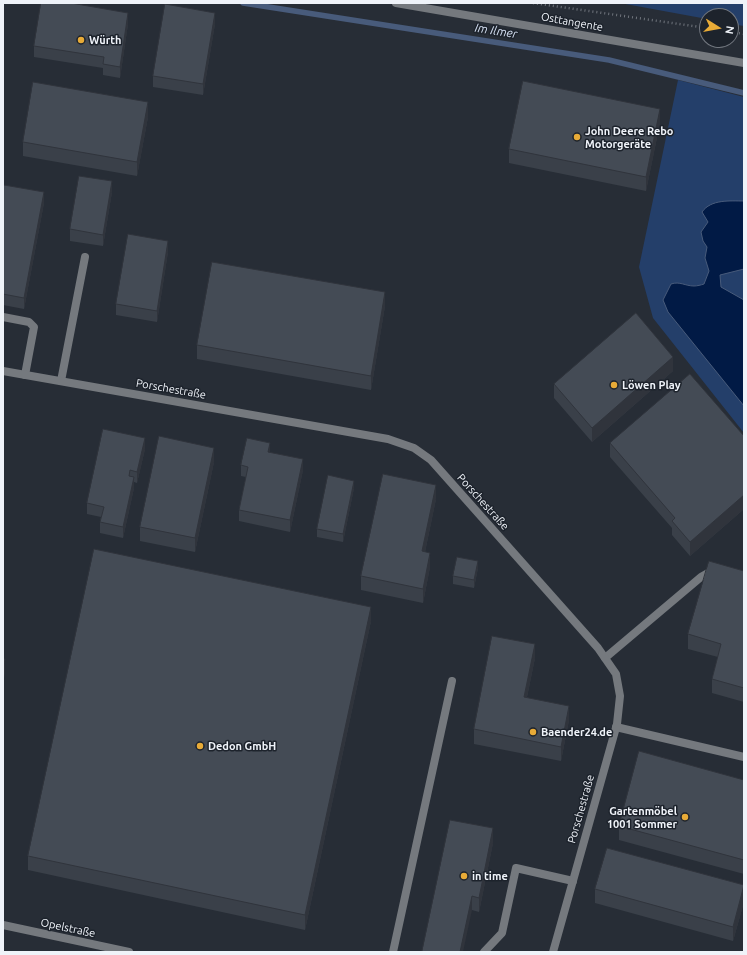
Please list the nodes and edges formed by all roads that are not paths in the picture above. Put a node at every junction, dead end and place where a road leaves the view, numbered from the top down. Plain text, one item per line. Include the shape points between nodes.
1 (396, 3) edge
2 (744, 63) edge
3 (85, 257) dead end
4 (3, 317) edge
5 (3, 371) edge
6 (25, 375) junction
7 (61, 381) junction
8 (722, 572) edge
9 (605, 658) junction
10 (452, 681) dead end
11 (616, 727) junction
12 (744, 757) edge
13 (573, 881) junction
14 (3, 925) edge
15 (129, 952) edge
16 (394, 952) edge
17 (484, 952) edge
18 (553, 952) edge

1 - 2 street, Osttangente
3 - 7 street
4 - 6 street via 29,322 34,327
5 - 6 street, Porschestraße
6 - 7 street, Porschestraße
7 - 9 street, Porschestraße via 388,439 414,448 431,460
8 - 9 street via 708,573 701,577
9 - 11 street, Porschestraße via 616,674 619,689
10 - 16 street
11 - 12 street
11 - 13 street, Porschestraße
13 - 17 street via 516,868 502,933
13 - 18 street, Porschestraße
14 - 15 street, Opelstraße

